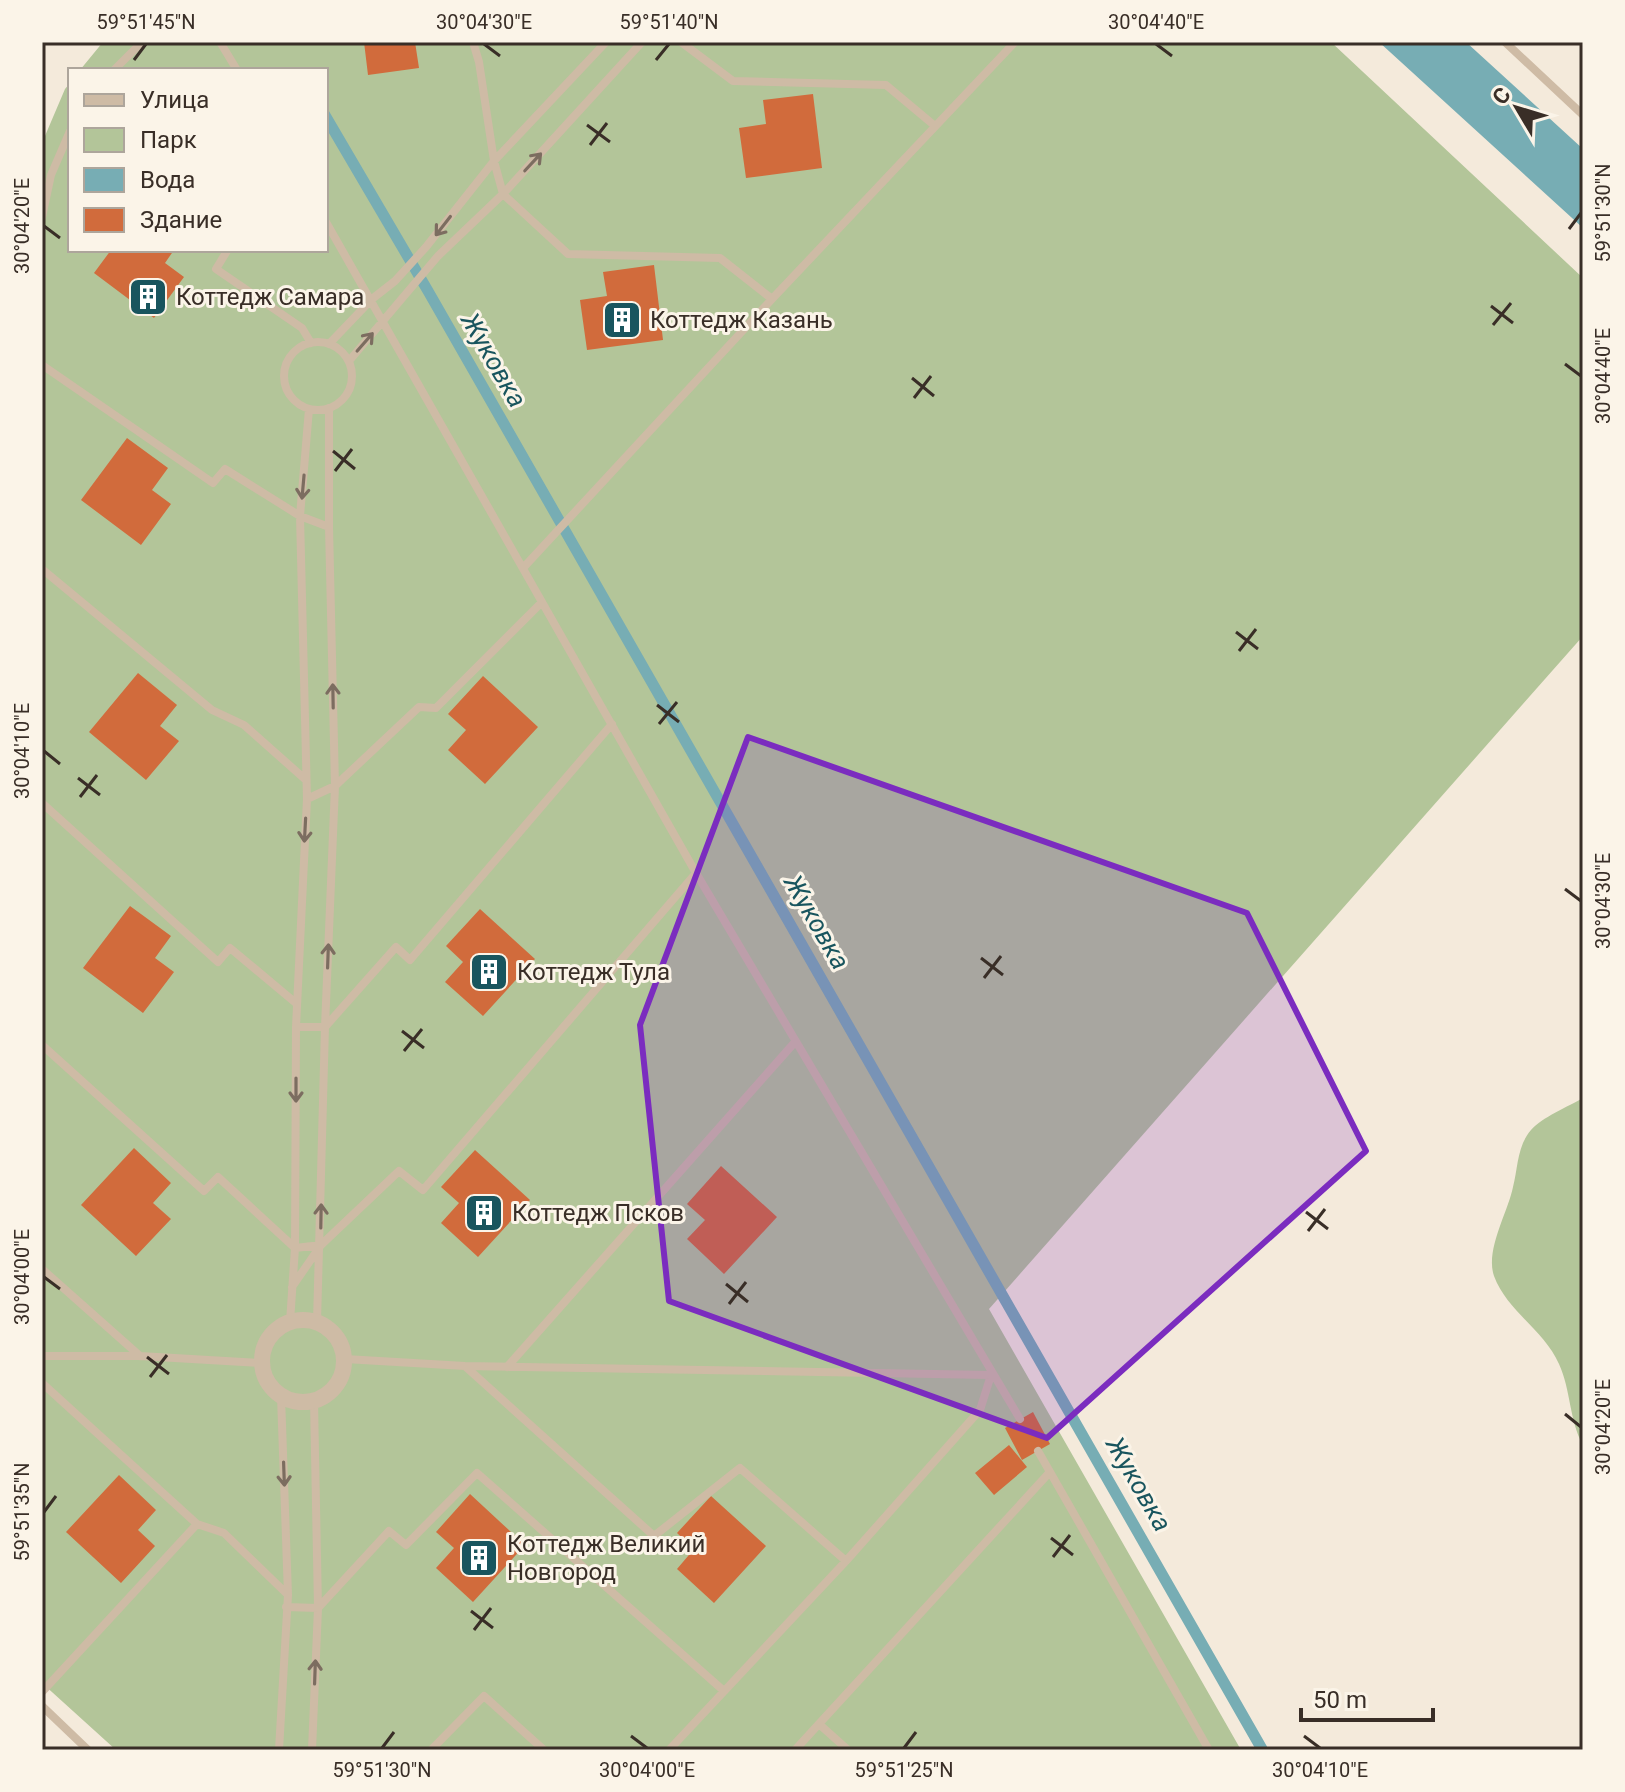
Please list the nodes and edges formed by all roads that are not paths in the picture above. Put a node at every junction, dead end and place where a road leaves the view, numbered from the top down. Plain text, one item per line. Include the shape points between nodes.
1 (142, 42) edge
2 (220, 42) edge
3 (473, 42) edge
4 (606, 42) edge
5 (642, 42) edge
6 (681, 42) edge
7 (1015, 42) edge
8 (1505, 42) edge
9 (116, 68) edge
10 (236, 68) edge
11 (1583, 115) edge
12 (935, 126) junction
13 (67, 143) edge
14 (494, 161) junction
15 (503, 194) junction
16 (42, 217) edge
17 (328, 225) edge
18 (226, 252) edge
19 (372, 299) junction
20 (772, 299) junction
21 (382, 323) junction
22 (311, 343) junction
23 (329, 344) junction
24 (349, 361) junction
25 (42, 365) edge
26 (329, 408) junction
27 (309, 409) junction
28 (300, 516) junction
29 (329, 527) junction
30 (524, 567) junction
31 (42, 569) edge
32 (542, 602) junction
33 (612, 724) junction
34 (306, 780) junction
35 (335, 786) junction
36 (307, 799) junction
37 (42, 803) edge
38 (696, 873) junction
39 (297, 1004) junction
40 (296, 1027) junction
41 (325, 1027) junction
42 (795, 1042) junction
43 (42, 1045) edge
44 (321, 1245) junction
45 (295, 1248) junction
46 (42, 1269) edge
47 (291, 1288) junction
48 (290, 1322) junction
49 (317, 1322) junction
50 (42, 1356) edge
51 (140, 1356) junction
52 (345, 1359) junction
53 (262, 1363) junction
54 (465, 1366) junction
55 (507, 1367) junction
56 (991, 1375) junction
57 (42, 1383) edge
58 (281, 1396) junction
59 (314, 1401) junction
60 (1020, 1419) dead end
61 (1038, 1451) dead end
62 (1049, 1473) junction
63 (197, 1524) junction
64 (846, 1561) junction
65 (288, 1595) junction
66 (286, 1607) junction
67 (318, 1608) junction
68 (724, 1691) junction
69 (42, 1692) edge
70 (42, 1706) edge
71 (819, 1724) junction
72 (88, 1750) edge
73 (279, 1750) edge
74 (312, 1750) edge
75 (431, 1750) edge
76 (544, 1750) edge
77 (669, 1750) edge
78 (795, 1750) edge
79 (848, 1750) edge
80 (1209, 1750) edge

1 - 9 lane
2 - 10 lane
3 - 14 lane
4 - 14 lane
15 -> 5 lane
6 - 12 lane via 733,81 886,85
7 - 12 lane
8 - 11 lane
12 - 20 lane
13 - 16 lane via 51,175
14 - 15 lane
14 -> 19 lane via 426,247
15 - 20 lane via 568,254 720,258
15 - 21 lane via 438,256
17 - 19 lane
18 - 22 lane via 216,269 302,328
19 - 21 lane
19 - 23 lane
20 - 30 lane
24 -> 21 lane
21 - 30 lane
22 - 23 lane
22 - 27 lane via 292,355 284,376 291,397
23 - 24 lane
24 - 26 lane via 347,394
25 - 28 lane via 213,483 225,469
26 - 27 lane
26 - 29 lane
27 -> 28 lane
28 - 29 lane
28 - 34 lane
35 -> 29 lane
30 - 32 lane
31 - 34 lane via 212,710 244,725
32 - 33 lane
32 - 35 lane via 436,708 419,707
33 - 38 lane
33 - 41 lane via 410,960 396,947
34 - 36 lane
35 - 36 lane
41 -> 35 lane
36 -> 39 lane
37 - 39 lane via 218,962 230,948
38 - 42 lane
38 - 44 lane via 423,1190 399,1171
39 - 40 lane
40 - 41 lane
40 -> 45 lane
44 -> 41 lane
42 - 55 lane
42 - 56 lane
43 - 45 lane via 204,1191 218,1177
44 - 45 lane
44 - 47 lane
44 - 49 lane
45 - 47 lane
46 - 51 lane
47 - 48 lane
48 - 49 street
48 - 53 street via 269,1338
49 - 52 street via 337,1336
50 - 51 lane
51 - 53 lane
52 - 54 lane
52 - 59 street via 337,1386
53 - 58 street via 271,1388
54 - 55 lane
54 - 64 lane via 654,1536 740,1468
55 - 56 lane
56 - 60 lane
56 - 64 lane via 980,1410
57 - 63 lane
58 - 59 street
58 -> 65 lane
59 - 67 lane
61 - 62 lane
62 - 71 lane
62 - 80 lane
63 - 65 lane via 224,1533
63 - 69 lane
64 - 68 lane
65 - 66 lane
66 - 67 lane
66 - 73 lane
67 - 68 lane via 389,1531 406,1545 477,1473
74 -> 67 lane
68 - 77 lane
70 - 72 lane
71 - 78 lane
71 - 79 lane
75 - 76 lane via 484,1696

